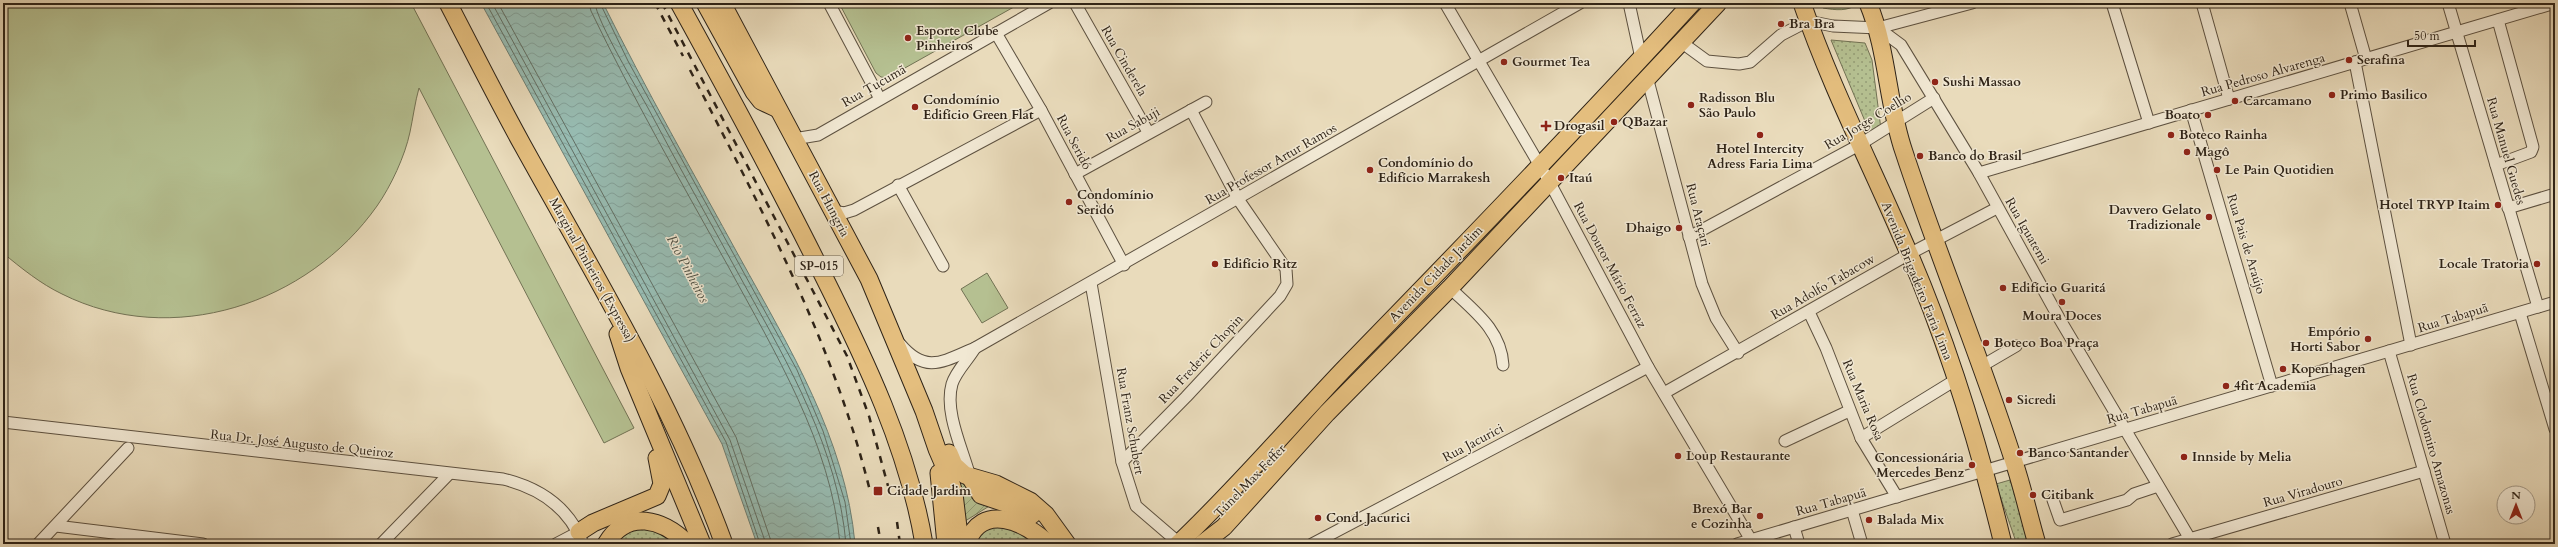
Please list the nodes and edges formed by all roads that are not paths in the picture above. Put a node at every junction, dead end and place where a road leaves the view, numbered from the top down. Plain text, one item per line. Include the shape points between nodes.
1 (448, 3) edge
2 (679, 3) edge
3 (705, 3) edge
4 (722, 3) edge
5 (829, 3) edge
6 (1049, 3) edge
7 (1075, 3) edge
8 (1445, 3) edge
9 (1580, 3) edge
10 (1629, 3) edge
11 (1692, 3) edge
12 (1718, 3) edge
13 (1802, 3) edge
14 (1868, 3) edge
15 (1972, 3) edge
16 (2112, 3) edge
17 (2202, 3) edge
18 (2350, 3) edge
19 (2448, 3) edge
20 (2555, 3) edge
21 (2498, 20) junction
22 (1808, 21) junction
23 (1878, 28) junction
24 (2456, 32) junction
25 (996, 33) junction
26 (1681, 42) junction
27 (1641, 58) junction
28 (1478, 60) junction
29 (2360, 60) junction
30 (1647, 77) junction
31 (1934, 98) junction
32 (880, 99) junction
33 (2229, 99) junction
34 (1206, 102) dead end
35 (776, 108) junction
36 (1041, 110) junction
37 (1190, 110) junction
38 (2191, 110) junction
39 (1894, 121) junction
40 (2149, 123) junction
41 (1148, 132) junction
42 (818, 135) junction
43 (794, 139) junction
44 (1859, 145) junction
45 (805, 159) junction
46 (2496, 165) junction
47 (1540, 167) junction
48 (1979, 173) junction
49 (1075, 174) junction
50 (1550, 183) junction
51 (898, 185) junction
52 (2555, 194) edge
53 (1238, 199) junction
54 (1997, 208) junction
55 (2508, 208) junction
56 (833, 211) junction
57 (1689, 237) junction
58 (1934, 241) junction
59 (1479, 244) tunnel mouth
60 (1909, 254) junction
61 (1124, 264) junction
62 (943, 266) dead end
63 (1091, 283) junction
64 (1450, 288) junction
65 (605, 289) junction
66 (2555, 302) edge
67 (2538, 307) junction
68 (1809, 312) junction
69 (2520, 313) junction
70 (892, 334) junction
71 (2411, 345) junction
72 (2016, 346) dead end
73 (975, 348) junction
74 (2389, 351) junction
75 (1738, 353) junction
76 (1503, 365) dead end
77 (1648, 367) junction
78 (1980, 367) junction
79 (1957, 379) junction
80 (2272, 386) junction
81 (1664, 393) junction
82 (644, 406) junction
83 (924, 411) junction
84 (1849, 411) junction
85 (1319, 415) junction
86 (3, 422) edge
87 (2555, 429) edge
88 (2124, 430) junction
89 (1861, 438) junction
90 (1785, 441) dead end
91 (128, 448) dead end
92 (937, 449) junction
93 (1122, 462) junction
94 (2014, 462) junction
95 (1986, 471) junction
96 (2424, 471) junction
97 (449, 474) junction
98 (970, 477) junction
99 (2158, 486) junction
100 (1897, 497) junction
101 (2053, 500) dead end
102 (1852, 510) junction
103 (628, 523) junction
104 (56, 526) junction
105 (1224, 527) junction
106 (1794, 527) junction
107 (581, 538) edge
108 (1751, 540) junction
109 (2004, 542) edge
110 (2192, 542) edge
111 (38, 544) edge
112 (203, 544) edge
113 (381, 544) edge
114 (556, 544) edge
115 (606, 544) edge
116 (688, 544) edge
117 (702, 544) edge
118 (724, 544) edge
119 (924, 544) edge
120 (946, 544) edge
121 (960, 544) edge
122 (968, 544) edge
123 (1048, 544) edge
124 (1053, 544) edge
125 (1067, 544) edge
126 (1181, 544) edge
127 (1202, 544) edge
128 (1208, 544) edge
129 (1215, 544) edge
130 (1312, 544) edge
131 (1737, 544) edge
132 (1799, 544) edge
133 (1862, 544) edge
134 (2037, 544) edge
135 (2172, 544) edge
136 (2445, 544) edge

1 - 65 highway, Marginal Pinheiros (Expressa) via 523,145
2 - 119 highway, SP-015 via 798,224 875,384 910,481
3 - 35 highway via 754,92 761,101
4 - 35 highway, Rua Hungria
5 - 32 street
6 - 25 street, Rua Tucumã
7 - 41 street, Rua Cinderela
8 - 28 street, Rua Doutor Mário Ferraz
9 - 28 street, Rua Professor Artur Ramos
10 - 27 street
11 - 27 highway, Avenida Cidade Jardim
12 - 26 highway, Avenida Cidade Jardim
13 - 22 highway, Avenida Brigadeiro Faria Lima
14 - 23 highway, Avenida Brigadeiro Faria Lima
15 - 23 street
16 - 40 street
17 - 33 street
18 - 29 street
19 - 24 street, Rua Manuel Guedes
20 - 21 street, Rua Pedroso Alvarenga
21 - 24 street, Rua Pedroso Alvarenga
21 - 46 street via 2533,147 2526,155
22 - 23 street via 1834,26
22 - 26 street via 1781,35 1750,62 1739,64 1706,61
22 - 44 highway, Avenida Brigadeiro Faria Lima
23 - 31 street, Rua Iguatemi via 1901,45
23 - 39 highway, Avenida Brigadeiro Faria Lima
24 - 29 street, Rua Pedroso Alvarenga
24 - 46 street, Rua Manuel Guedes
25 - 32 street, Rua Tucumã
25 - 36 street, Rua Seridó
26 - 30 highway, Avenida Cidade Jardim
27 - 47 highway, Avenida Cidade Jardim
28 - 47 street, Rua Doutor Mário Ferraz
28 - 53 street, Rua Professor Artur Ramos
29 - 33 street, Rua Pedroso Alvarenga
29 - 71 street
30 - 50 highway, Avenida Cidade Jardim
30 - 57 street, Rua Araçari
31 - 39 street, Rua Jorge Coelho
31 - 48 street, Rua Iguatemi
32 - 42 street, Rua Tucumã
33 - 38 street, Rua Pedroso Alvarenga
34 - 37 street, Rua Sabuji
35 - 43 highway, Rua Hungria
36 - 49 street, Rua Seridó
36 - 51 street
37 - 41 street, Rua Sabuji
37 - 53 street
38 - 40 street, Rua Pedroso Alvarenga
38 - 80 street, Rua Pais de Araújo
39 - 44 street, Rua Jorge Coelho
39 - 58 highway, Avenida Brigadeiro Faria Lima
40 - 48 street, Rua Pedroso Alvarenga
41 - 49 street, Rua Sabuji
42 - 43 street, Rua Tucumã
42 - 45 street
43 - 45 highway, Rua Hungria
44 - 57 street, Rua Jorge Coelho
44 - 60 highway, Avenida Brigadeiro Faria Lima
45 - 56 highway, Rua Hungria
46 - 55 street, Rua Manuel Guedes
47 - 50 street, Rua Doutor Mário Ferraz
47 - 126 highway, Avenida Cidade Jardim via 1314,400
48 - 54 street, Rua Iguatemi
49 - 61 street, Rua Seridó
50 - 64 highway, Avenida Cidade Jardim
50 - 77 street, Rua Doutor Mário Ferraz
51 - 56 street via 849,212
51 - 62 street
52 - 55 street
53 - 61 street, Rua Professor Artur Ramos
53 - 93 street, Rua Frederic Chopin via 1286,269 1287,284 1280,296
54 - 58 street, Rua Adolfo Tabacow
54 - 88 street, Rua Iguatemi
55 - 67 street, Rua Manuel Guedes
56 - 70 highway, Rua Hungria via 869,279
57 - 75 street, Rua Araçari via 1702,284 1716,318
58 - 60 street, Rua Adolfo Tabacow
58 - 78 highway, Avenida Brigadeiro Faria Lima
59 - 85 highway, Túnel Max Feffer
60 - 68 street, Rua Adolfo Tabacow
60 - 79 highway, Avenida Brigadeiro Faria Lima
61 - 63 street, Rua Professor Artur Ramos
63 - 73 street, Rua Professor Artur Ramos
63 - 93 street, Rua Franz Schubert
64 - 76 street via 1492,328 1501,350
64 - 85 highway, Avenida Cidade Jardim
65 - 82 highway via 629,368
65 - 118 highway, Marginal Pinheiros (Expressa) via 664,407
66 - 67 street, Rua Tabapuã
67 - 69 street, Rua Tabapuã
68 - 75 street, Rua Adolfo Tabacow
68 - 84 street, Rua Maria Rosa via 1826,348
69 - 71 street, Rua Tabapuã
69 - 87 street
70 - 73 street, Rua Professor Artur Ramos via 909,354 926,363 939,363
70 - 83 highway, Rua Hungria
71 - 74 street, Rua Tabapuã
72 - 78 street
73 - 98 street, Rua Professor Artur Ramos via 953,383 950,396
74 - 80 street, Rua Tabapuã
74 - 96 street, Rua Clodomiro Amazonas
75 - 81 street, Rua Adolfo Tabacow
77 - 81 street, Rua Doutor Mário Ferraz
77 - 130 street, Rua Jacurici
78 - 94 highway, Avenida Brigadeiro Faria Lima
79 - 89 street
79 - 95 highway, Avenida Brigadeiro Faria Lima
80 - 88 street, Rua Tabapuã
81 - 108 street, Rua Doutor Mário Ferraz
82 - 107 highway via 661,476 660,491 651,500 593,523
82 - 117 highway
83 - 92 highway
83 - 98 highway via 954,465 959,472
84 - 89 street, Rua Maria Rosa
84 - 90 street
85 - 105 highway, Avenida Cidade Jardim
85 - 126 highway, Túnel Max Feffer
86 - 97 street, Rua Dr. José Augusto de Queiroz
88 - 94 street, Rua Tabapuã
88 - 99 street, Rua Iguatemi
89 - 100 street, Rua Maria Rosa
91 - 104 street
92 - 120 highway
92 - 121 highway via 946,467 954,494
93 - 126 street, Rua Franz Schubert via 1136,506
94 - 95 street, Rua Tabapuã
94 - 134 highway, Avenida Brigadeiro Faria Lima
95 - 100 street, Rua Tabapuã
95 - 109 highway, Avenida Brigadeiro Faria Lima
96 - 110 street, Rua Viradouro
96 - 136 street, Rua Clodomiro Amazonas
97 - 107 street, Rua Dr. José Augusto de Queiroz via 503,479 524,484 552,501 568,516
97 - 113 street
98 - 124 highway via 976,489 987,498 1026,510 1038,520
98 - 125 highway via 996,484 1030,502 1046,515
99 - 101 street via 2134,494 2127,500 2060,520
99 - 110 street, Rua Iguatemi
100 - 102 street, Rua Tabapuã
102 - 106 street, Rua Tabapuã
102 - 133 street
103 - 107 highway
103 - 115 highway via 614,533
103 - 116 highway via 651,521 663,525 677,533
104 - 111 street
104 - 112 street
105 - 127 highway, Avenida Cidade Jardim
105 - 128 highway
105 - 129 highway, Avenida Cidade Jardim
106 - 108 street, Rua Tabapuã
106 - 132 street
107 - 114 street
108 - 131 street, Rua Tabapuã
110 - 135 street, Rua Viradouro
122 - 123 highway via 973,532 981,525 997,519 1007,519 1030,528

